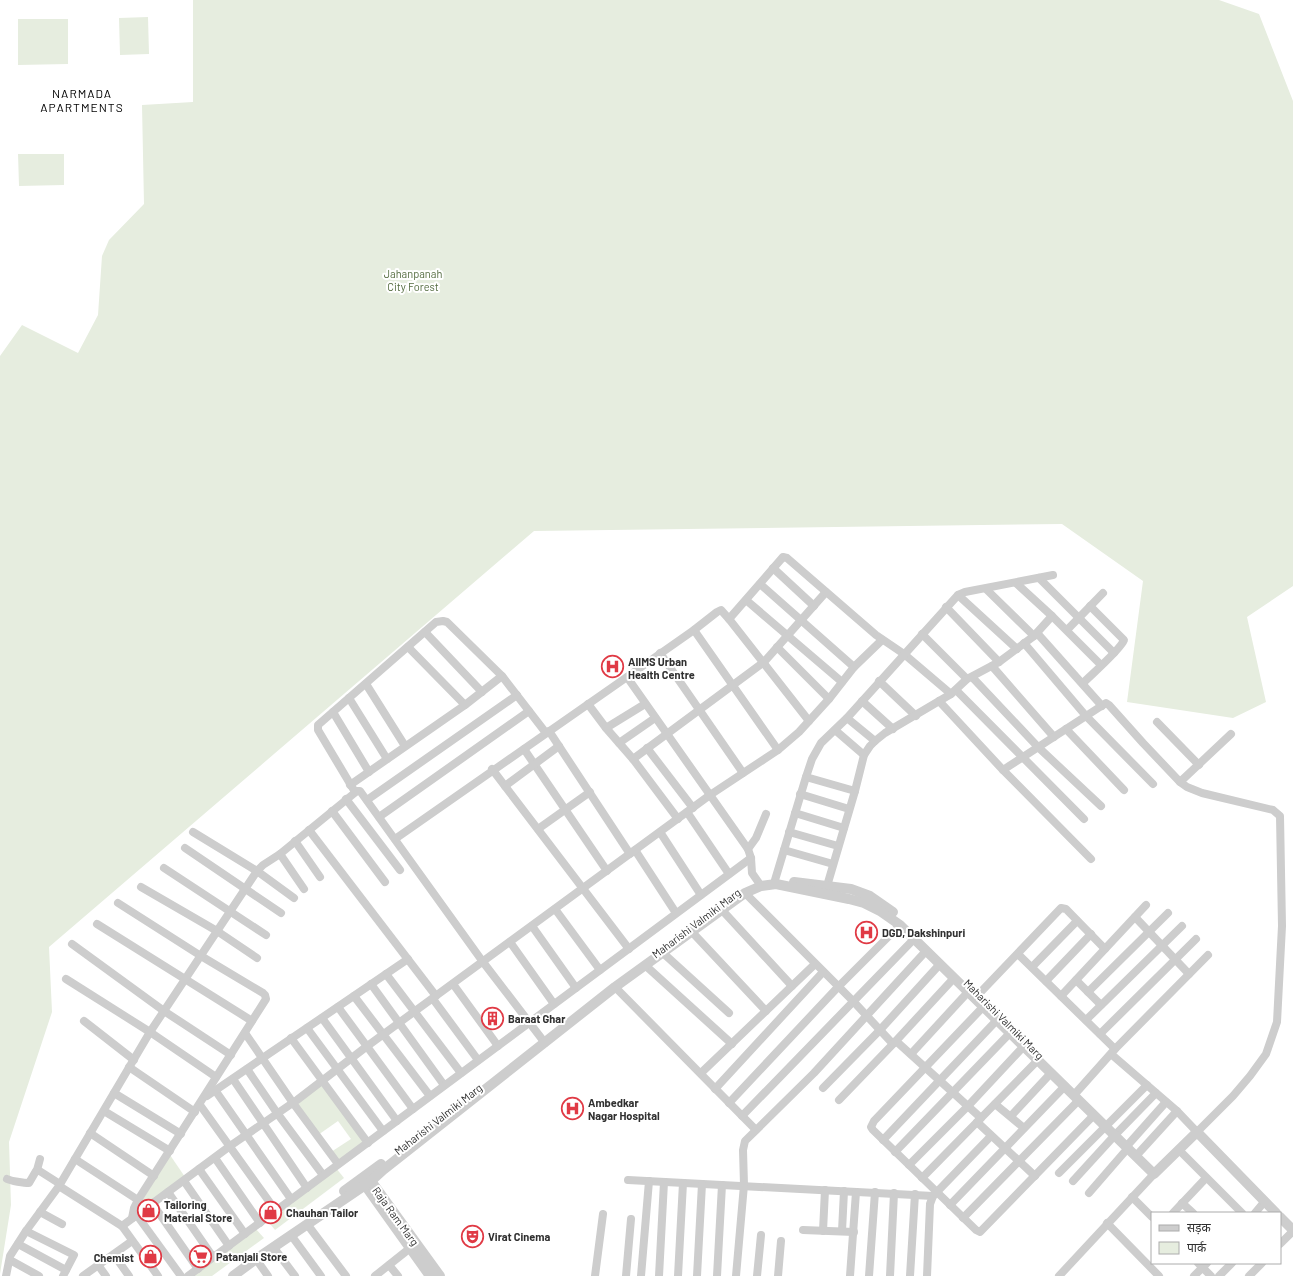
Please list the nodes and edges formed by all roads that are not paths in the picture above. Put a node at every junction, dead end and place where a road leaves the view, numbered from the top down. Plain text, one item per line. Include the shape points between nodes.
1 (773, 568) junction
2 (1052, 575) dead end
3 (1039, 578) junction
4 (1016, 583) junction
5 (760, 584) junction
6 (986, 589) junction
7 (826, 592) junction
8 (1103, 593) dead end
9 (958, 595) junction
10 (746, 600) junction
11 (814, 606) junction
12 (1090, 606) junction
13 (946, 607) junction
14 (1052, 616) junction
15 (1079, 618) junction
16 (729, 619) junction
17 (800, 621) junction
18 (694, 630) junction
19 (1067, 630) junction
20 (425, 632) junction
21 (922, 634) junction
22 (1035, 634) junction
23 (788, 635) junction
24 (882, 640) junction
25 (1024, 643) junction
26 (408, 647) junction
27 (777, 647) junction
28 (1017, 649) junction
29 (1114, 653) junction
30 (660, 654) junction
31 (904, 654) junction
32 (764, 662) junction
33 (996, 664) junction
34 (1101, 665) junction
35 (854, 668) junction
36 (502, 676) junction
37 (627, 677) junction
38 (970, 678) junction
39 (880, 681) junction
40 (842, 682) junction
41 (1083, 683) junction
42 (366, 684) junction
43 (733, 685) junction
44 (482, 692) junction
45 (953, 692) junction
46 (517, 695) junction
47 (349, 698) junction
48 (829, 698) junction
49 (862, 701) junction
50 (939, 701) junction
51 (588, 704) junction
52 (645, 704) junction
53 (465, 705) junction
54 (1102, 706) junction
55 (699, 710) junction
56 (529, 711) junction
57 (333, 712) junction
58 (916, 716) junction
59 (1086, 716) junction
60 (656, 718) junction
61 (847, 718) junction
62 (809, 721) junction
63 (1157, 722) dead end
64 (606, 728) junction
65 (893, 729) junction
66 (1066, 729) junction
67 (835, 730) junction
68 (548, 732) junction
69 (666, 734) junction
70 (1231, 734) dead end
71 (1054, 737) junction
72 (874, 740) junction
73 (619, 743) junction
74 (405, 746) junction
75 (559, 746) junction
76 (1038, 747) junction
77 (648, 748) junction
78 (524, 749) junction
79 (778, 750) junction
80 (864, 755) junction
81 (1024, 757) junction
82 (387, 759) junction
83 (633, 759) junction
84 (535, 765) junction
85 (1198, 765) junction
86 (492, 769) junction
87 (1003, 770) junction
88 (369, 772) junction
89 (742, 773) junction
90 (806, 777) junction
91 (1180, 782) junction
92 (350, 784) junction
93 (1153, 784) dead end
94 (505, 786) junction
95 (1124, 790) dead end
96 (855, 791) junction
97 (355, 792) junction
98 (590, 792) junction
99 (800, 794) junction
100 (710, 795) junction
101 (346, 799) junction
102 (367, 800) junction
103 (1101, 806) dead end
104 (566, 809) junction
105 (849, 809) junction
106 (690, 810) junction
107 (332, 811) junction
108 (795, 813) junction
109 (766, 814) dead end
110 (379, 817) junction
111 (678, 819) junction
112 (1084, 819) dead end
113 (844, 828) junction
114 (538, 829) junction
115 (309, 830) junction
116 (193, 832) dead end
117 (660, 832) junction
118 (789, 832) junction
119 (395, 838) junction
120 (295, 841) junction
121 (838, 846) junction
122 (185, 848) dead end
123 (748, 849) junction
124 (784, 850) junction
125 (633, 852) junction
126 (280, 854) junction
127 (751, 858) junction
128 (1091, 858) dead end
129 (833, 864) junction
130 (164, 868) dead end
131 (400, 870) dead end
132 (257, 871) junction
133 (607, 871) junction
134 (729, 874) junction
135 (320, 877) dead end
136 (775, 880) junction
137 (384, 882) dead end
138 (759, 884) junction
139 (827, 886) junction
140 (141, 887) dead end
141 (304, 889) dead end
142 (583, 889) junction
143 (245, 890) junction
144 (745, 893) junction
145 (701, 895) junction
146 (294, 898) dead end
147 (118, 903) dead end
148 (1146, 906) dead end
149 (555, 909) junction
150 (722, 910) junction
151 (230, 912) junction
152 (280, 913) dead end
153 (676, 913) junction
154 (1168, 914) dead end
155 (1135, 917) junction
156 (1077, 921) junction
157 (97, 924) dead end
158 (900, 925) junction
159 (532, 926) junction
160 (1182, 926) dead end
161 (217, 931) junction
162 (692, 932) junction
163 (1149, 932) junction
164 (1091, 934) junction
165 (266, 936) dead end
166 (914, 939) junction
167 (1196, 939) dead end
168 (510, 942) junction
169 (72, 944) dead end
170 (1162, 946) junction
171 (629, 949) junction
172 (1105, 949) junction
173 (926, 951) junction
174 (663, 953) junction
175 (1018, 954) junction
176 (1208, 955) dead end
177 (201, 956) junction
178 (257, 958) dead end
179 (408, 959) junction
180 (1175, 960) junction
181 (484, 962) junction
182 (815, 964) junction
183 (940, 964) junction
184 (646, 966) junction
185 (1032, 967) junction
186 (600, 970) junction
187 (823, 972) junction
188 (386, 974) junction
189 (1189, 974) junction
190 (954, 978) junction
191 (66, 979) dead end
192 (185, 980) junction
193 (1076, 980) junction
194 (1046, 981) junction
195 (371, 984) junction
196 (453, 984) junction
197 (792, 986) junction
198 (615, 987) junction
199 (838, 987) junction
200 (576, 988) junction
201 (1088, 992) junction
202 (974, 995) junction
203 (354, 996) junction
204 (1061, 996) junction
205 (435, 997) junction
206 (853, 1001) junction
207 (554, 1004) junction
208 (1101, 1005) junction
209 (338, 1007) junction
210 (984, 1007) junction
211 (164, 1011) junction
212 (766, 1011) junction
213 (414, 1012) junction
214 (729, 1013) dead end
215 (867, 1016) junction
216 (322, 1018) junction
217 (997, 1020) junction
218 (1086, 1020) junction
219 (84, 1021) dead end
220 (252, 1021) junction
221 (529, 1022) junction
222 (400, 1023) junction
223 (307, 1028) junction
224 (880, 1030) junction
225 (150, 1032) junction
226 (245, 1033) junction
227 (1010, 1033) junction
228 (1100, 1034) junction
229 (383, 1035) junction
230 (291, 1038) junction
231 (543, 1041) junction
232 (895, 1042) junction
233 (732, 1044) junction
234 (498, 1046) junction
235 (1024, 1046) junction
236 (366, 1047) junction
237 (1113, 1052) junction
238 (911, 1054) junction
239 (231, 1055) junction
240 (352, 1058) junction
241 (262, 1059) junction
242 (134, 1060) junction
243 (478, 1060) junction
244 (1038, 1060) junction
245 (925, 1067) junction
246 (129, 1068) junction
247 (247, 1068) junction
248 (338, 1069) junction
249 (461, 1073) junction
250 (700, 1073) junction
251 (1051, 1073) junction
252 (216, 1077) junction
253 (233, 1079) junction
254 (940, 1080) junction
255 (322, 1081) junction
256 (444, 1085) junction
257 (1147, 1085) junction
258 (1065, 1086) junction
259 (823, 1088) dead end
260 (715, 1089) junction
261 (215, 1090) junction
262 (953, 1092) junction
263 (114, 1093) junction
264 (1156, 1093) junction
265 (1077, 1095) junction
266 (430, 1096) junction
267 (839, 1100) dead end
268 (1166, 1102) junction
269 (293, 1103) junction
270 (729, 1103) junction
271 (995, 1104) junction
272 (199, 1105) junction
273 (968, 1106) junction
274 (412, 1109) junction
275 (104, 1111) junction
276 (1177, 1111) junction
277 (278, 1113) junction
278 (1094, 1115) junction
279 (742, 1116) junction
280 (1011, 1116) junction
281 (979, 1120) junction
282 (397, 1121) junction
283 (263, 1123) junction
284 (1107, 1124) junction
285 (1024, 1128) junction
286 (756, 1130) junction
287 (384, 1131) junction
288 (1197, 1132) junction
289 (90, 1133) junction
290 (1117, 1133) junction
291 (181, 1134) junction
292 (246, 1135) junction
293 (991, 1136) junction
294 (883, 1140) junction
295 (368, 1143) junction
296 (230, 1146) junction
297 (1128, 1146) junction
298 (1005, 1148) junction
299 (1179, 1150) junction
300 (170, 1151) junction
301 (895, 1152) junction
302 (1138, 1154) junction
303 (215, 1158) junction
304 (40, 1159) dead end
305 (74, 1160) junction
306 (1019, 1161) junction
307 (338, 1164) junction
308 (909, 1165) junction
309 (199, 1169) junction
310 (37, 1170) junction
311 (1156, 1172) junction
312 (1059, 1173) dead end
313 (323, 1175) junction
314 (154, 1176) junction
315 (1035, 1176) junction
316 (922, 1178) junction
317 (1206, 1178) junction
318 (7, 1179) dead end
319 (628, 1180) dead end
320 (184, 1181) junction
321 (367, 1181) junction
322 (649, 1181) junction
323 (1073, 1181) dead end
324 (664, 1182) junction
325 (683, 1183) junction
326 (702, 1184) junction
327 (722, 1184) junction
328 (59, 1185) junction
329 (744, 1185) junction
330 (307, 1188) junction
331 (825, 1190) junction
332 (844, 1191) junction
333 (168, 1192) junction
334 (856, 1192) junction
335 (875, 1192) junction
336 (894, 1193) junction
337 (1089, 1193) dead end
338 (915, 1194) junction
339 (934, 1194) junction
340 (1132, 1197) junction
341 (291, 1199) junction
342 (138, 1200) junction
343 (1265, 1202) junction
344 (152, 1203) junction
345 (1182, 1203) junction
346 (950, 1205) junction
347 (276, 1211) junction
348 (40, 1212) junction
349 (1174, 1212) edge
350 (1192, 1212) edge
351 (1241, 1212) edge
352 (1256, 1212) edge
353 (1275, 1212) edge
354 (603, 1214) dead end
355 (134, 1216) junction
356 (1151, 1216) edge
357 (963, 1218) junction
358 (1281, 1218) edge
359 (631, 1219) dead end
360 (260, 1223) junction
361 (1107, 1223) junction
362 (62, 1224) dead end
363 (307, 1224) junction
364 (122, 1226) junction
365 (26, 1230) junction
366 (802, 1230) dead end
367 (823, 1231) junction
368 (842, 1231) junction
369 (1293, 1231) edge
370 (854, 1232) junction
371 (245, 1234) junction
372 (291, 1235) junction
373 (761, 1235) dead end
374 (132, 1241) junction
375 (781, 1241) dead end
376 (1281, 1243) edge
377 (18, 1244) junction
378 (229, 1246) junction
379 (413, 1246) junction
380 (274, 1248) junction
381 (114, 1255) junction
382 (213, 1257) junction
383 (256, 1259) junction
384 (10, 1260) junction
385 (1231, 1264) edge
386 (1261, 1264) edge
387 (98, 1265) junction
388 (389, 1265) junction
389 (1202, 1265) edge
390 (198, 1269) junction
391 (65, 1273) edge
392 (239, 1274) edge
393 (6, 1276) edge
394 (39, 1276) edge
395 (84, 1276) edge
396 (106, 1276) edge
397 (129, 1276) edge
398 (158, 1276) edge
399 (181, 1276) edge
400 (188, 1276) edge
401 (226, 1276) edge
402 (268, 1276) edge
403 (295, 1276) edge
404 (321, 1276) edge
405 (346, 1276) edge
406 (375, 1276) edge
407 (398, 1276) edge
408 (430, 1276) edge
409 (440, 1276) edge
410 (595, 1276) edge
411 (626, 1276) edge
412 (640, 1276) edge
413 (659, 1276) edge
414 (678, 1276) edge
415 (697, 1276) edge
416 (718, 1276) edge
417 (736, 1276) edge
418 (756, 1276) edge
419 (778, 1276) edge
420 (850, 1276) edge
421 (869, 1276) edge
422 (890, 1276) edge
423 (910, 1276) edge
424 (927, 1276) edge
425 (1059, 1276) edge
426 (1159, 1276) edge
427 (1194, 1276) edge
428 (1211, 1276) edge
429 (1219, 1276) edge
430 (1249, 1276) edge

1 - 5 street
1 - 7 street via 786,557
1 - 11 street
2 - 3 street
3 - 4 street
3 - 15 street
4 - 6 street
4 - 14 street
5 - 10 street
5 - 17 street
6 - 9 street
6 - 22 street
7 - 11 street
7 - 24 street
8 - 12 street
9 - 13 street
9 - 28 street
10 - 16 street
10 - 23 street
11 - 17 street
12 - 15 street
12 - 29 street via 1123,638 1124,642
13 - 21 street
13 - 33 street
14 - 19 street
14 - 22 street
15 - 19 street
15 - 29 street
16 - 18 street via 724,612 719,611
16 - 32 street
17 - 23 street
17 - 35 street
18 - 30 street
18 - 43 street
19 - 34 street
20 - 26 street
20 - 36 street via 436,622 447,622
20 - 44 street
21 - 31 street
21 - 38 street
22 - 25 street
22 - 41 street
23 - 27 street
23 - 40 street
24 - 31 street
24 - 35 street
25 - 28 street
25 - 59 street
26 - 42 street
26 - 53 street
27 - 32 street
27 - 48 street
28 - 33 street
29 - 34 street
30 - 37 street
30 - 55 street
31 - 39 street
31 - 45 street
32 - 43 street
32 - 62 street
33 - 38 street
33 - 71 street
34 - 41 street
35 - 40 street
36 - 44 street
36 - 46 street
37 - 51 street
37 - 52 street
38 - 45 street
38 - 76 street
39 - 49 street
39 - 58 street
40 - 48 street
41 - 54 street
42 - 47 street
42 - 74 street
43 - 55 street
43 - 79 street
44 - 53 street
45 - 50 street
45 - 81 street
46 - 56 street
46 - 102 street
47 - 57 street
47 - 82 street
48 - 62 street
49 - 61 street
49 - 65 street
50 - 58 street
50 - 87 street
51 - 64 street
51 - 68 street
52 - 60 street
52 - 64 street
53 - 74 street
54 - 59 street
54 - 91 street via 1109,705
55 - 69 street
55 - 89 street
56 - 68 street
56 - 110 street
57 - 88 street
57 - 92 street via 317,728
58 - 65 street
59 - 66 street
59 - 93 street
60 - 69 street
60 - 73 street
61 - 67 street
61 - 72 street
62 - 79 street
63 - 85 street
64 - 73 street
65 - 72 street
66 - 71 street
66 - 95 street
67 - 80 street
67 - 90 street via 821,743
68 - 75 street
68 - 78 street
69 - 77 street
69 - 100 street
70 - 85 street
71 - 76 street
72 - 80 street
73 - 83 street
74 - 82 street
75 - 84 street
75 - 98 street
76 - 81 street
76 - 103 street
77 - 83 street
77 - 106 street
78 - 84 street
78 - 86 street
79 - 89 street
80 - 96 street
81 - 87 street
81 - 112 street
82 - 88 street
83 - 111 street
84 - 94 street
84 - 104 street
85 - 91 street
86 - 94 street
86 - 119 street
87 - 128 street
88 - 92 street
89 - 100 street
90 - 96 street
90 - 99 street
91 - 288 street via 1202,794 1273,810 1282,821 1282,926 1277,1022 1266,1054 1233,1096
92 - 97 street
94 - 114 street
96 - 105 street
97 - 101 street
97 - 102 street via 359,790
98 - 104 street
98 - 125 street
99 - 105 street
99 - 108 street
100 - 106 street
100 - 123 street
101 - 107 street
101 - 131 street
102 - 110 street
104 - 114 street
104 - 133 street
105 - 113 street
106 - 111 street
106 - 134 street
107 - 115 street
107 - 137 street
108 - 113 street
108 - 118 street
109 - 123 street via 756,838
110 - 119 street
111 - 117 street
113 - 121 street
114 - 142 street
115 - 120 street
115 - 179 street
116 - 132 street
117 - 125 street
117 - 145 street
118 - 121 street
118 - 124 street
119 - 181 street
120 - 126 street
120 - 135 street
121 - 129 street
122 - 143 street
123 - 127 street
124 - 129 street
124 - 136 street
125 - 133 street
125 - 153 street
126 - 132 street
126 - 141 street
127 - 134 street
127 - 138 street via 752,873
129 - 139 street
130 - 151 street
132 - 143 street
132 - 146 street
133 - 142 street
134 - 145 street
136 - 138 street, Maharishi Valmiki Marg
136 - 139 street, Maharishi Valmiki Marg
138 - 144 street, Maharishi Valmiki Marg
138 - 158 street, Maharishi Valmiki Marg via 776,884 864,903
138 - 231 street, Maharishi Valmiki Marg via 743,887
139 - 202 street, Maharishi Valmiki Marg via 851,889 870,896 907,922
140 - 161 street
142 - 149 street
142 - 171 street
143 - 151 street
143 - 152 street
144 - 150 street, Maharishi Valmiki Marg
144 - 182 street
145 - 153 street
147 - 177 street
148 - 155 street
149 - 159 street
149 - 186 street
150 - 162 street, Maharishi Valmiki Marg
150 - 197 street
151 - 161 street
151 - 165 street
153 - 171 street
154 - 163 street
155 - 163 street
155 - 172 street
156 - 164 street
156 - 175 street via 1066,909 1061,908
156 - 185 street
157 - 192 street
158 - 166 street, Maharishi Valmiki Marg
158 - 199 street
159 - 168 street
159 - 200 street
160 - 170 street
161 - 177 street
161 - 178 street
162 - 174 street, Maharishi Valmiki Marg
162 - 212 street
163 - 170 street
163 - 201 street
164 - 172 street
164 - 194 street
166 - 173 street, Maharishi Valmiki Marg
166 - 206 street
167 - 180 street
168 - 181 street
168 - 207 street
169 - 211 street
170 - 180 street
170 - 208 street
171 - 186 street
172 - 193 street
173 - 183 street, Maharishi Valmiki Marg
173 - 215 street
174 - 184 street, Maharishi Valmiki Marg
174 - 214 street
175 - 185 street
175 - 202 street
176 - 189 street
177 - 192 street
177 - 220 street via 265,995 265,1001
179 - 188 street
179 - 205 street
180 - 189 street
180 - 228 street
181 - 196 street
181 - 221 street
182 - 187 street
182 - 197 street
183 - 190 street, Maharishi Valmiki Marg
183 - 224 street
184 - 198 street, Maharishi Valmiki Marg
184 - 233 street
185 - 194 street
186 - 200 street
187 - 199 street
187 - 260 street
188 - 195 street
188 - 213 street
189 - 237 street
190 - 202 street, Maharishi Valmiki Marg
190 - 232 street
191 - 225 street
192 - 211 street
192 - 220 street
193 - 201 street
193 - 204 street
194 - 204 street
195 - 203 street
195 - 222 street
196 - 205 street
196 - 234 street
197 - 212 street
198 - 231 street, Maharishi Valmiki Marg
198 - 250 street
199 - 206 street
199 - 270 street
200 - 207 street
201 - 208 street
202 - 210 street, Maharishi Valmiki Marg
202 - 238 street
202 - 265 street, Maharishi Valmiki Marg
203 - 209 street
203 - 229 street
204 - 218 street
205 - 213 street
205 - 243 street
206 - 215 street
206 - 279 street
207 - 221 street
208 - 218 street
209 - 216 street
209 - 236 street
210 - 217 street, Maharishi Valmiki Marg
210 - 245 street
211 - 225 street
211 - 239 street
212 - 233 street
213 - 222 street
213 - 249 street
215 - 224 street
215 - 286 street
216 - 223 street
216 - 240 street
217 - 227 street, Maharishi Valmiki Marg
217 - 254 street
218 - 228 street
219 - 242 street
220 - 226 street
221 - 231 street
221 - 234 street
222 - 229 street
222 - 256 street
223 - 230 street
223 - 248 street
224 - 232 street
224 - 259 street
225 - 242 street
225 - 252 street
226 - 239 street
226 - 241 street
227 - 235 street, Maharishi Valmiki Marg
227 - 262 street
228 - 237 street
229 - 236 street
229 - 266 street
230 - 241 street
230 - 255 street
231 - 321 street, Maharishi Valmiki Marg
232 - 238 street
232 - 267 street
233 - 250 street
234 - 243 street
235 - 244 street, Maharishi Valmiki Marg
235 - 273 street
236 - 240 street
236 - 274 street
237 - 257 street
237 - 265 street
238 - 245 street
239 - 252 street
240 - 248 street
240 - 282 street
241 - 247 street
241 - 269 street
242 - 246 street
243 - 249 street
244 - 251 street, Maharishi Valmiki Marg
244 - 271 street
245 - 254 street
245 - 294 street via 871,1124
246 - 263 street
246 - 272 street
247 - 253 street
247 - 277 street
248 - 255 street
248 - 287 street
249 - 256 street
250 - 260 street
251 - 258 street, Maharishi Valmiki Marg
251 - 280 street
252 - 272 street
253 - 261 street
253 - 283 street
254 - 262 street
254 - 294 street
255 - 269 street
255 - 295 street
256 - 266 street
257 - 264 street
257 - 284 street
258 - 265 street, Maharishi Valmiki Marg
258 - 285 street
260 - 270 street
261 - 272 street
261 - 292 street
262 - 273 street
262 - 301 street
263 - 275 street
263 - 291 street
264 - 268 street
264 - 290 street
265 - 278 street, Maharishi Valmiki Marg
265 - 284 street, Maharishi Valmiki Marg
265 - 306 street
266 - 274 street
268 - 276 street
268 - 297 street
269 - 277 street
269 - 307 street
270 - 279 street
271 - 280 street
271 - 281 street
272 - 291 street
272 - 296 street
273 - 281 street
273 - 308 street
274 - 282 street
275 - 289 street
275 - 300 street
276 - 288 street
276 - 302 street
277 - 283 street
277 - 313 street
278 - 284 street, Maharishi Valmiki Marg
278 - 315 street
279 - 286 street
280 - 285 street
281 - 293 street
281 - 316 street
282 - 287 street
283 - 292 street
283 - 330 street
284 - 290 street, Maharishi Valmiki Marg
284 - 312 street
285 - 298 street
286 - 329 street via 743,1146
287 - 295 street
288 - 299 street
288 - 343 street
289 - 305 street
289 - 314 street
290 - 297 street, Maharishi Valmiki Marg
290 - 323 street
291 - 300 street
292 - 296 street
292 - 341 street
293 - 298 street
293 - 339 street
294 - 301 street
295 - 307 street
296 - 303 street
296 - 347 street
297 - 302 street, Maharishi Valmiki Marg
297 - 337 street
298 - 306 street
298 - 346 street
299 - 311 street
299 - 317 street
300 - 314 street
301 - 308 street
302 - 311 street, Maharishi Valmiki Marg
303 - 309 street
303 - 360 street
304 - 310 street
305 - 328 street
305 - 342 street
306 - 315 street
306 - 357 street
307 - 313 street
308 - 316 street
309 - 320 street
309 - 371 street
310 - 318 street via 29,1183
310 - 328 street
311 - 340 street
313 - 330 street
314 - 342 street
315 - 357 street via 980,1232
316 - 339 street
317 - 345 street
317 - 351 street
319 - 322 street
320 - 333 street
320 - 378 street
321 - 363 street, Maharishi Valmiki Marg
321 - 379 street, Raja Ram Marg
321 - 401 street, Maharishi Valmiki Marg
322 - 324 street
322 - 412 street
324 - 325 street
324 - 413 street
325 - 326 street
325 - 414 street
326 - 327 street
326 - 415 street
327 - 329 street
327 - 416 street
328 - 348 street
328 - 364 street
329 - 331 street
329 - 417 street
330 - 341 street
331 - 332 street
331 - 367 street
332 - 334 street
332 - 368 street
333 - 344 street
333 - 382 street
334 - 335 street
334 - 370 street
335 - 336 street
335 - 421 street
336 - 338 street
336 - 422 street
338 - 339 street
338 - 423 street
339 - 346 street
339 - 424 street via 930,1204
340 - 356 street
340 - 361 street
341 - 347 street
342 - 355 street
343 - 352 street
343 - 353 street
344 - 355 street
344 - 390 street
345 - 349 street
345 - 350 street
346 - 357 street
347 - 360 street
348 - 362 street
348 - 365 street
354 - 410 street
355 - 364 street
355 - 399 street
358 - 369 street
359 - 411 street
360 - 371 street
361 - 425 street
361 - 426 street
363 - 372 street, Maharishi Valmiki Marg
363 - 405 street
364 - 374 street
365 - 377 street
365 - 391 street via 74,1255
366 - 367 street
367 - 368 street
368 - 370 street
369 - 376 street
370 - 420 street
371 - 378 street
372 - 380 street, Maharishi Valmiki Marg
372 - 404 street
373 - 418 street
374 - 381 street
374 - 398 street
375 - 419 street
377 - 384 street
377 - 391 street
378 - 382 street
379 - 388 street
379 - 408 street, Raja Ram Marg
379 - 409 street, Raja Ram Marg
380 - 383 street, Maharishi Valmiki Marg
380 - 403 street
381 - 387 street
381 - 397 street
382 - 390 street
383 - 392 street, Maharishi Valmiki Marg
383 - 402 street
384 - 393 street
384 - 394 street
385 - 429 street
386 - 430 street
387 - 395 street
387 - 396 street
388 - 406 street
388 - 407 street
389 - 427 street
389 - 428 street
390 - 400 street

